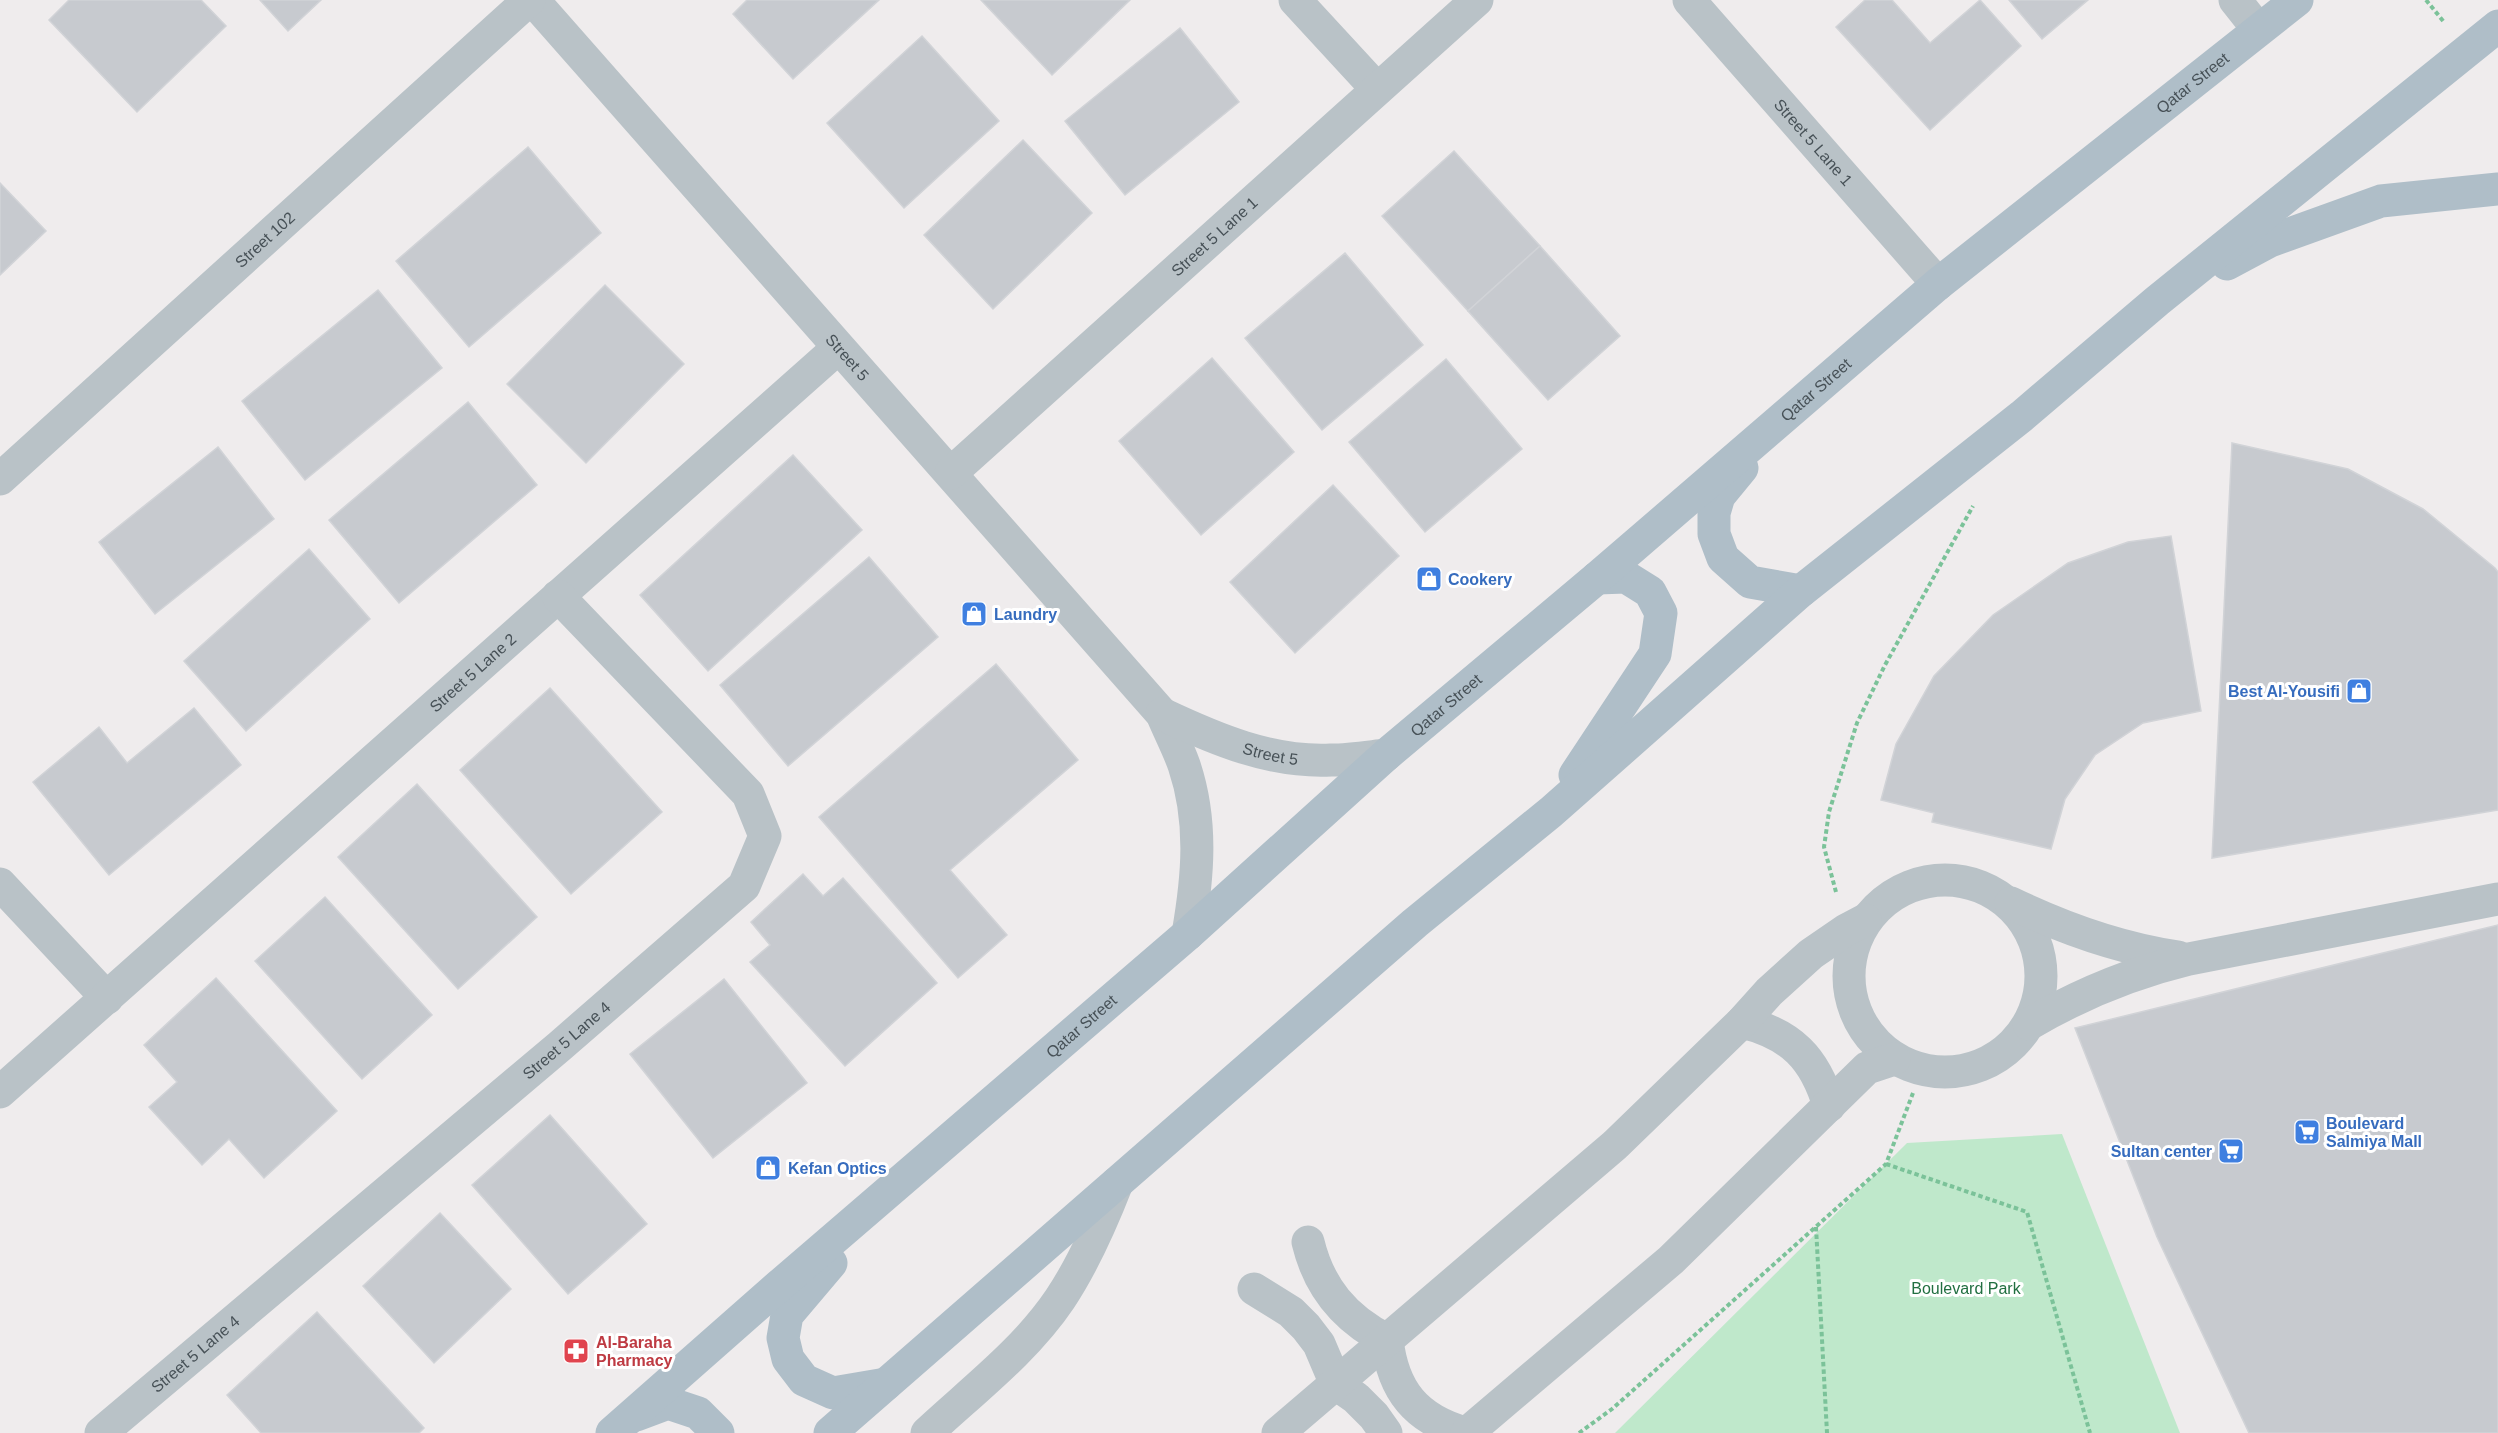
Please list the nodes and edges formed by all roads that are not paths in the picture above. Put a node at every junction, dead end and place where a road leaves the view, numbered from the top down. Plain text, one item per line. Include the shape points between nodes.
1 (531, 0) edge
2 (1295, 0) edge
3 (1477, 0) edge
4 (1689, 0) edge
5 (2235, 0) edge
6 (2297, 0) edge
7 (2498, 26) edge
8 (2258, 29) junction
9 (1377, 89) junction
10 (2498, 189) edge
11 (1938, 284) junction
12 (2157, 301) junction
13 (838, 348) junction
14 (1789, 411) junction
15 (3, 470) edge
16 (951, 473) junction
17 (1597, 578) junction
18 (1801, 591) junction
19 (558, 596) junction
20 (1162, 714) junction
21 (1386, 755) junction
22 (1551, 812) junction
23 (0, 884) edge
24 (2498, 899) edge
25 (2010, 903) junction
26 (1856, 926) junction
27 (1188, 934) junction
28 (2188, 958) junction
29 (106, 998) junction
30 (1742, 1022) junction
31 (2029, 1024) junction
32 (1908, 1065) junction
33 (0, 1092) edge
34 (1829, 1106) junction
35 (917, 1168) junction
36 (1117, 1183) junction
37 (1308, 1242) dead end
38 (1254, 1289) dead end
39 (1387, 1340) junction
40 (886, 1384) junction
41 (1336, 1384) junction
42 (622, 1425) edge
43 (101, 1433) edge
44 (718, 1433) edge
45 (830, 1433) edge
46 (927, 1433) edge
47 (1278, 1433) edge
48 (1386, 1433) edge
49 (1466, 1433) edge

1 - 13 street, Street 5
1 - 15 street, Street 102
2 - 9 street
3 - 9 street, Street 5 Lane 1
4 - 11 street, Street 5 Lane 1
5 - 8 street
6 - 8 main road, Qatar Street
7 - 12 main road
8 - 11 main road, Qatar Street
9 - 16 street, Street 5 Lane 1
10 - 12 main road via 2381,201 2270,241
11 - 14 main road, Qatar Street
12 - 18 main road via 2022,416
13 - 16 street, Street 5
13 - 19 street, Street 5 Lane 2
14 - 17 main road, Qatar Street
14 - 18 main road via 1719,496 1714,534 1723,558 1750,582
16 - 20 street, Street 5
17 - 21 main road, Qatar Street
17 - 22 main road via 1626,578 1650,592 1661,613 1655,654
18 - 22 main road
19 - 29 street, Street 5 Lane 2
19 - 43 street, Street 5 Lane 4 via 748,794 765,836 744,886
20 - 21 street, Street 5 via 1216,739 1271,755 1329,761
20 - 27 street, Street 5 via 1185,766 1196,822 1197,878
21 - 27 main road, Qatar Street
22 - 36 main road via 1415,923
23 - 29 street
24 - 28 street
25 - 26 street via 1982,885 1950,878 1917,882 1888,897
25 - 28 street via 2102,941
25 - 31 street via 2030,928 2041,960 2040,993
26 - 30 street via 1811,954
26 - 32 street via 1848,981 1855,1012 1870,1038
27 - 35 main road, Qatar Street
28 - 31 street via 2106,984
29 - 33 street, Street 5 Lane 2
30 - 34 street via 1763,1027 1799,1050 1823,1085
30 - 39 street via 1615,1145
31 - 32 street via 2010,1048 1984,1065 1954,1072
32 - 34 street via 1867,1068
34 - 49 street via 1671,1260
35 - 40 main road via 787,1315 783,1338 788,1359 804,1380 833,1393
35 - 42 main road, Qatar Street
36 - 40 main road
36 - 46 street via 1095,1238 1060,1300 1019,1348
37 - 39 street via 1322,1283 1335,1301 1359,1324
38 - 41 street via 1273,1299 1306,1327 1319,1344
39 - 41 street
39 - 49 street via 1389,1362 1410,1402 1426,1417
40 - 45 main road
41 - 47 street
41 - 48 street via 1362,1404
42 - 44 main road via 668,1403 698,1413

